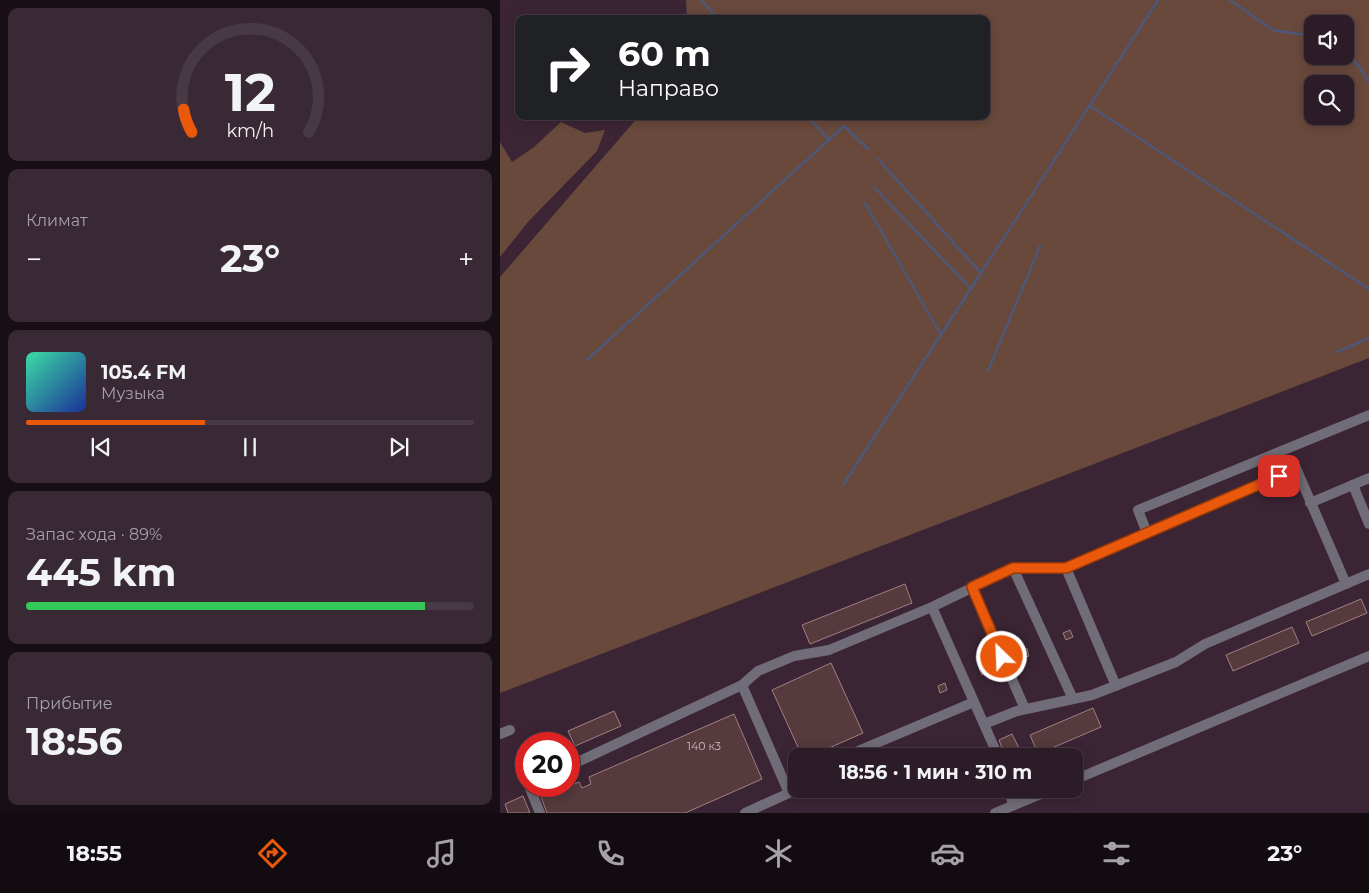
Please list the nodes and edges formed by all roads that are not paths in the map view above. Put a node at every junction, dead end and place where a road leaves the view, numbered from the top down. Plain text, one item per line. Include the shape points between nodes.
1 (1369, 415) edge
2 (1369, 478) edge
3 (1353, 485) junction
4 (1310, 502) junction
5 (1369, 524) edge
6 (1148, 533) junction
7 (1013, 568) junction
8 (1066, 568) junction
9 (1369, 574) edge
10 (1346, 584) junction
11 (972, 587) junction
12 (932, 607) junction
13 (1369, 656) edge
14 (742, 685) junction
15 (1116, 686) junction
16 (1073, 699) junction
17 (974, 702) junction
18 (1026, 709) junction
19 (984, 724) junction
20 (865, 748) edge
21 (994, 748) edge
22 (580, 761) edge
23 (1083, 776) edge
24 (788, 781) edge
25 (785, 782) junction
26 (533, 797) edge
27 (1011, 798) edge
28 (1030, 798) edge
29 (1013, 805) junction
30 (540, 813) edge
31 (745, 813) edge
32 (995, 813) edge

1 - 6 lane via 1138,510
2 - 3 lane
3 - 4 lane
3 - 5 lane
4 - 6 lane via 1296,468
4 - 10 lane
6 - 8 lane
7 - 8 lane
7 - 11 lane
7 - 16 lane
8 - 15 lane
9 - 10 lane
10 - 15 lane
11 - 12 lane
11 - 18 lane
12 - 14 lane via 829,650 794,656 758,671
12 - 17 lane
13 - 23 lane
14 - 22 lane
14 - 25 lane
15 - 16 lane
16 - 18 lane
17 - 19 lane
17 - 20 lane
18 - 19 lane
19 - 21 lane
24 - 25 lane
25 - 31 lane via 789,793
26 - 30 lane
27 - 29 lane
28 - 29 lane
29 - 32 lane

